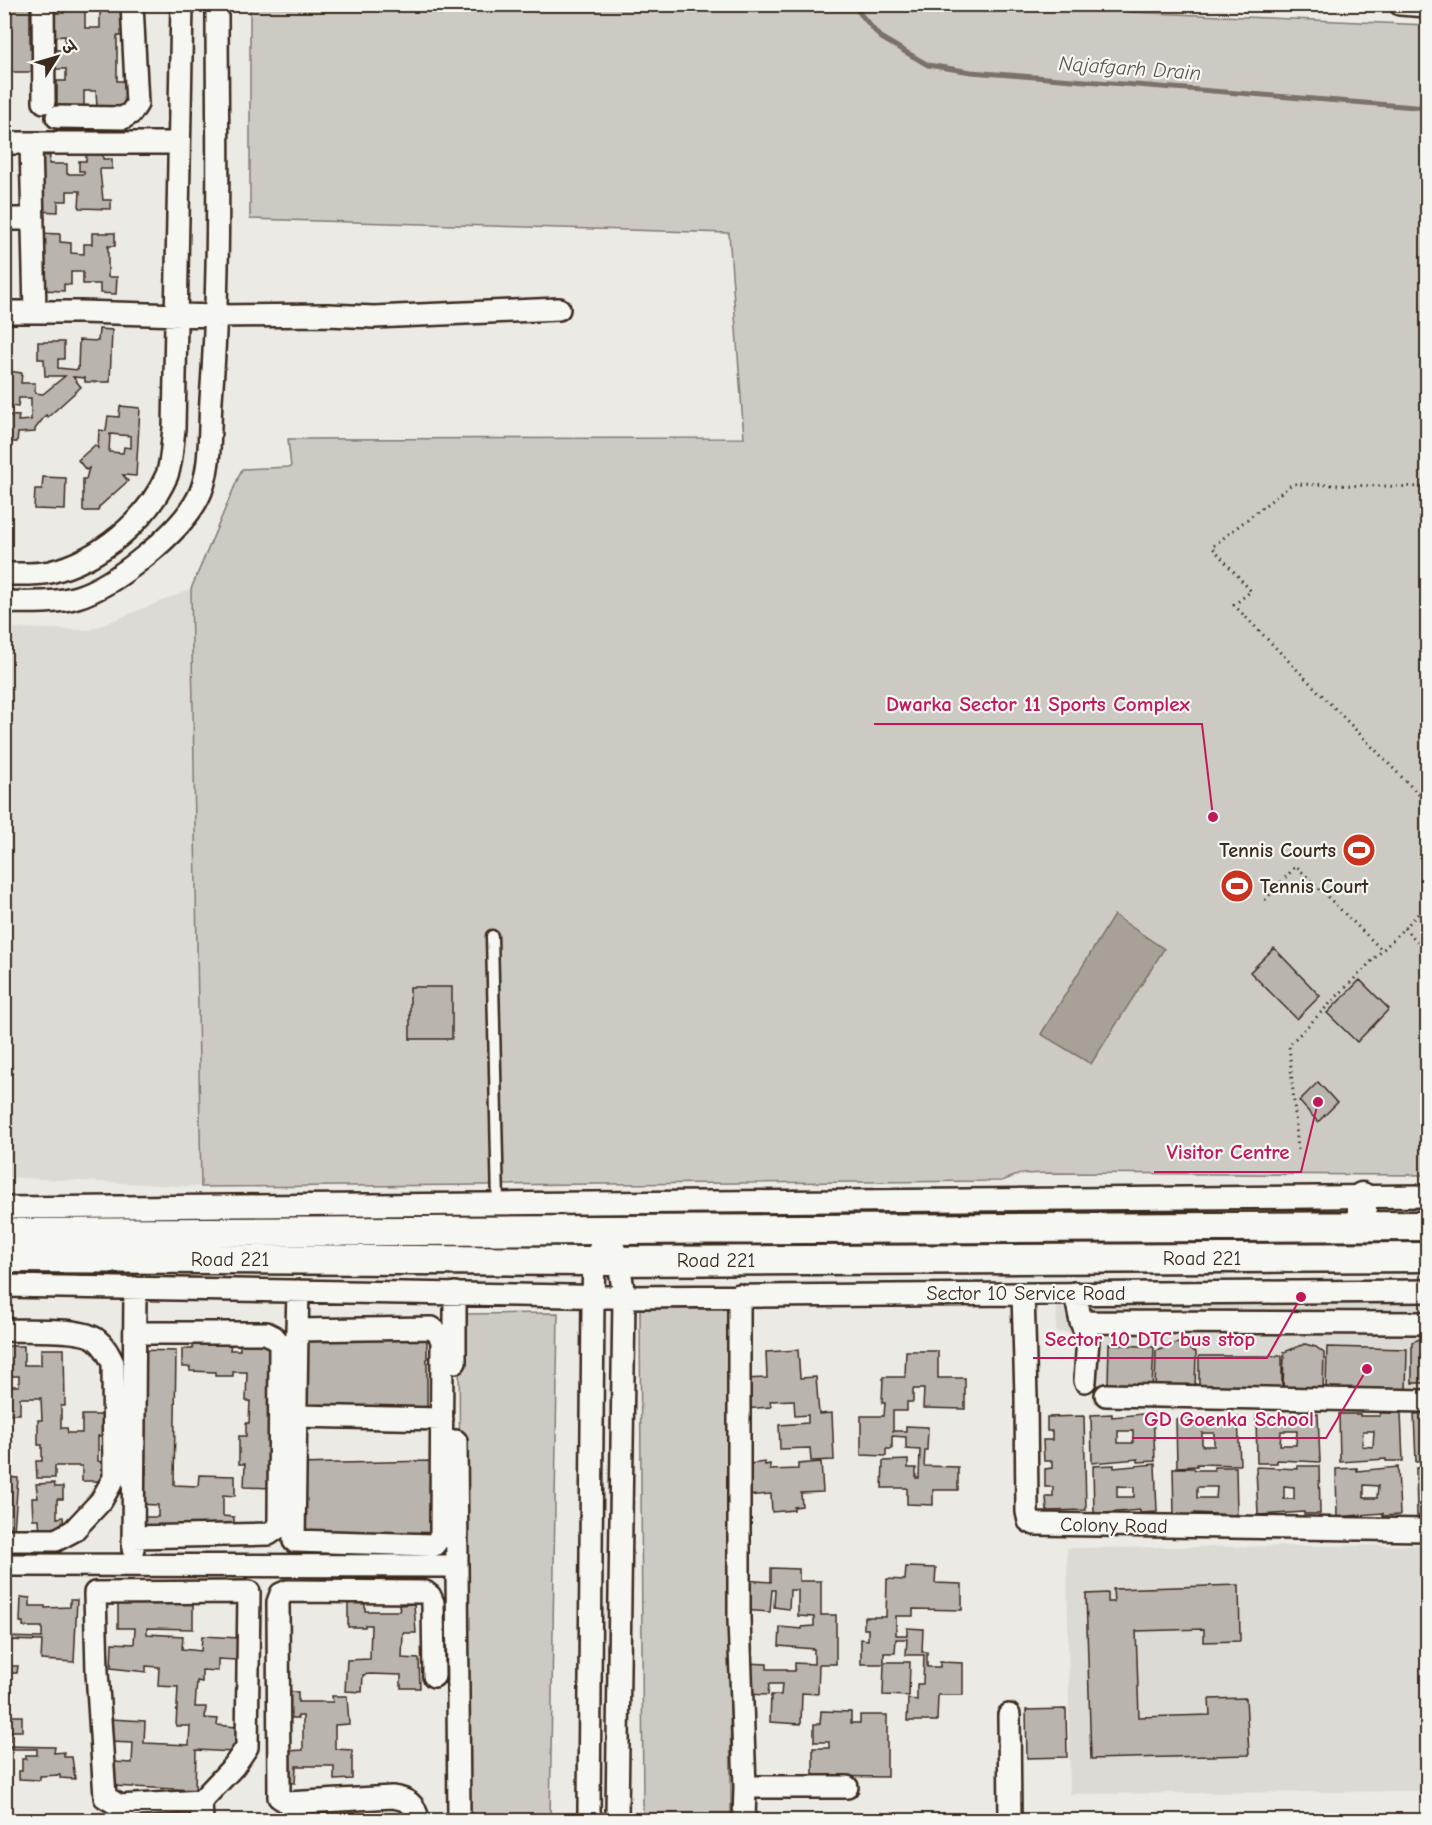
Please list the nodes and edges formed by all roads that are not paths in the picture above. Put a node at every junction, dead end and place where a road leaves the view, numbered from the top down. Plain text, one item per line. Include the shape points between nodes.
1 (43, 4) edge
2 (132, 4) edge
3 (182, 4) edge
4 (217, 4) edge
5 (1400, 4) edge
6 (1428, 6) edge
7 (4, 143) edge
8 (31, 143) junction
9 (179, 143) junction
10 (4, 219) edge
11 (33, 219) junction
12 (559, 309) dead end
13 (4, 312) edge
14 (35, 312) junction
15 (176, 314) junction
16 (216, 316) junction
17 (4, 574) edge
18 (4, 602) edge
19 (492, 936) dead end
20 (1428, 1196) edge
21 (1362, 1197) junction
22 (498, 1204) junction
23 (4, 1208) edge
24 (1428, 1226) edge
25 (1362, 1227) junction
26 (607, 1231) junction
27 (4, 1233) edge
28 (1428, 1257) edge
29 (4, 1258) edge
30 (606, 1261) junction
31 (4, 1287) edge
32 (135, 1288) junction
33 (298, 1291) junction
34 (1428, 1291) edge
35 (455, 1293) junction
36 (1075, 1293) junction
37 (1023, 1294) junction
38 (739, 1295) junction
39 (593, 1297) junction
40 (624, 1297) junction
41 (1081, 1322) junction
42 (1428, 1323) edge
43 (4, 1330) edge
44 (297, 1330) junction
45 (135, 1333) junction
46 (1085, 1381) dead end
47 (1106, 1395) dead end
48 (1428, 1401) edge
49 (296, 1416) junction
50 (442, 1419) junction
51 (1428, 1530) edge
52 (133, 1537) junction
53 (4, 1540) edge
54 (294, 1541) junction
55 (4, 1565) edge
56 (133, 1565) junction
57 (296, 1566) junction
58 (457, 1566) junction
59 (434, 1676) dead end
60 (1009, 1715) dead end
61 (745, 1787) junction
62 (847, 1787) dead end
63 (201, 1811) edge
64 (418, 1821) edge
65 (459, 1821) edge
66 (592, 1821) edge
67 (615, 1821) edge
68 (744, 1821) edge
69 (1010, 1821) edge

1 - 2 street via 51,109 123,118 137,104
3 - 9 street
4 - 16 street
5 - 6 street
7 - 8 street
8 - 9 street
8 - 11 street
9 - 15 street
10 - 11 street
11 - 14 street
12 - 16 street via 374,317
13 - 14 street
14 - 15 street
15 - 16 street
15 - 17 street via 174,429 167,473 147,506 120,537 88,558 50,572
16 - 18 street via 206,472 198,498 179,524 135,564 79,596 53,602
19 - 22 lane
20 - 21 street
21 - 22 street
21 - 25 main road
22 - 23 street
24 - 25 main road, Road 221
25 - 26 main road, Road 221
26 - 27 main road, Road 221
26 - 30 street
28 - 30 main road, Road 221
29 - 30 main road, Road 221
30 - 39 street
30 - 40 street
31 - 32 street, Sector 10 Service Road
32 - 33 street, Sector 10 Service Road
32 - 45 street
33 - 35 street, Sector 10 Service Road
33 - 44 street
34 - 36 street, Sector 10 Service Road
35 - 39 street, Sector 10 Service Road
35 - 58 street
36 - 37 street, Sector 10 Service Road
36 - 41 street
37 - 38 street, Sector 10 Service Road
37 - 51 street, Colony Road via 1029,1521
38 - 40 street, Sector 10 Service Road
38 - 61 street via 739,1608
39 - 40 street, Sector 10 Service Road
39 - 66 street via 589,1813
40 - 67 street
41 - 42 street
41 - 46 street via 1088,1339
43 - 53 street via 80,1332 96,1338 105,1349 113,1363 114,1467 114,1478 101,1501 73,1531 56,1540
44 - 49 street
44 - 50 street via 432,1328 442,1341
45 - 52 street
45 - 52 street via 266,1333 280,1344 279,1522 269,1534
47 - 48 street
49 - 50 street
49 - 54 street
50 - 54 street via 438,1542 434,1545
52 - 56 street
54 - 57 street
55 - 56 street
56 - 57 street
57 - 58 street
58 - 65 street
59 - 64 street via 433,1603 425,1592 281,1594 279,1797 288,1803 404,1799 416,1810
60 - 69 street
61 - 62 street
61 - 68 street
63 - 63 street via 247,1748 249,1592 95,1593 105,1797 120,1806

